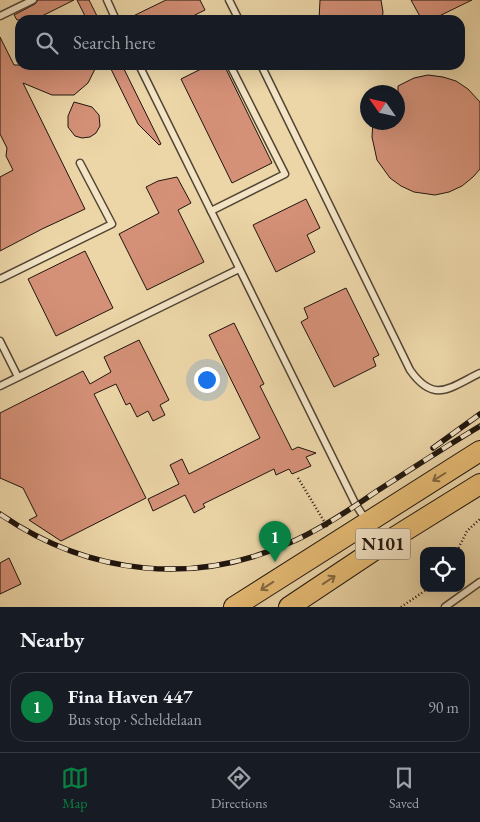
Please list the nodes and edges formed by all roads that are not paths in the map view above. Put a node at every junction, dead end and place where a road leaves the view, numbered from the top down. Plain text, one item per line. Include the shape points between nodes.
1 (33, 0) edge
2 (106, 0) edge
3 (230, 0) edge
4 (114, 15) edge
5 (237, 15) edge
6 (0, 16) edge
7 (141, 70) edge
8 (233, 70) edge
9 (263, 70) edge
10 (80, 163) dead end
11 (211, 211) junction
12 (239, 269) junction
13 (0, 279) edge
14 (0, 341) edge
15 (480, 373) edge
16 (18, 377) junction
17 (0, 386) edge
18 (480, 451) edge
19 (480, 484) edge
20 (366, 522) junction
21 (382, 545) junction
22 (480, 582) edge
23 (234, 607) edge
24 (289, 607) edge
25 (445, 607) edge

1 - 6 lane
2 - 4 lane
3 - 5 lane
7 - 11 lane
8 - 11 lane via 285,174
9 - 15 lane via 417,381 427,389 437,391
10 - 13 lane via 112,224
11 - 12 lane
12 - 16 lane
12 - 20 lane
14 - 16 lane
16 - 17 lane
18 -> 20 main road, N101
19 - 21 main road, N101
20 - 21 main road
20 -> 23 main road, N101
24 -> 21 main road, N101
22 - 25 lane

